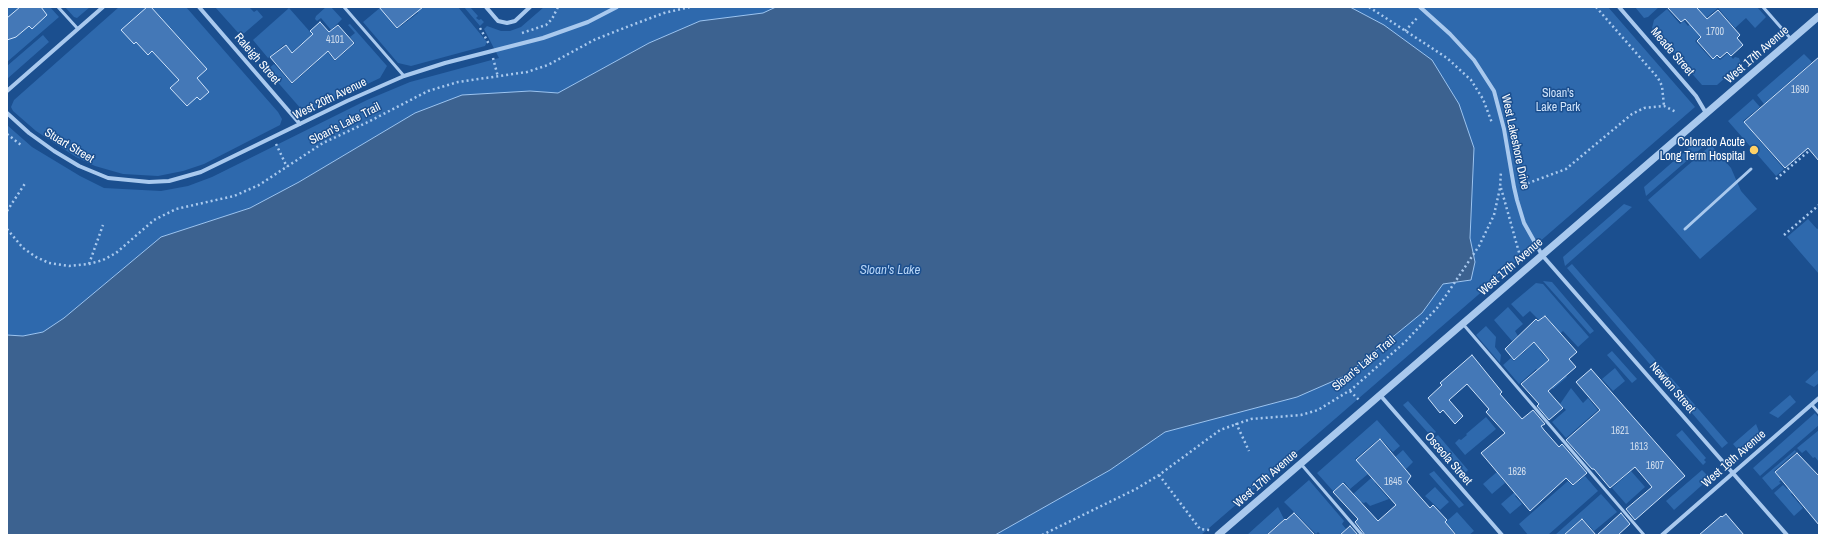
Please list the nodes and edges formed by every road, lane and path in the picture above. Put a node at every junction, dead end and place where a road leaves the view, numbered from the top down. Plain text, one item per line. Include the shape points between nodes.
1 (58, 7) edge
2 (103, 7) edge
3 (199, 7) edge
4 (344, 7) edge
5 (486, 7) edge
6 (530, 7) edge
7 (558, 7) edge
8 (618, 7) edge
9 (690, 7) edge
10 (1369, 7) edge
11 (1596, 7) edge
12 (1619, 7) edge
13 (1763, 7) edge
14 (1422, 8) edge
15 (1819, 16) edge
16 (480, 28) dead end
17 (78, 30) junction
18 (1405, 31) junction
19 (518, 34) dead end
20 (1791, 40) junction
21 (496, 41) dead end
22 (489, 43) junction
23 (492, 51) junction
24 (404, 76) junction
25 (498, 77) junction
26 (7, 91) edge
27 (1664, 106) junction
28 (1676, 112) dead end
29 (7, 113) edge
30 (1706, 113) junction
31 (300, 124) junction
32 (1493, 126) dead end
33 (7, 134) edge
34 (273, 138) junction
35 (21, 145) dead end
36 (1810, 150) dead end
37 (287, 167) junction
38 (1501, 168) dead end
39 (1752, 169) dead end
40 (1776, 178) dead end
41 (128, 180) joint
42 (26, 182) dead end
43 (1500, 188) junction
44 (1514, 188) junction
45 (1819, 205) edge
46 (7, 211) edge
47 (103, 225) dead end
48 (1685, 228) dead end
49 (7, 230) edge
50 (1784, 235) dead end
51 (1542, 255) junction
52 (1520, 256) dead end
53 (89, 264) junction
54 (1462, 324) junction
55 (1350, 391) junction
56 (1380, 395) junction
57 (1819, 398) edge
58 (1358, 399) dead end
59 (1812, 405) junction
60 (1819, 413) edge
61 (1236, 423) junction
62 (1249, 451) dead end
63 (1301, 464) junction
64 (1733, 474) junction
65 (1159, 476) junction
66 (1200, 529) dead end
67 (1222, 534) edge
68 (1042, 535) edge
69 (1362, 535) edge
70 (1502, 535) edge
71 (1644, 535) edge
72 (1662, 535) edge
73 (1787, 535) edge

1 - 17 lane
2 - 17 street
3 - 31 street, Raleigh Street
4 - 24 lane
5 - 6 street via 498,21 507,24 515,21
7 - 19 path via 546,25
8 - 23 street, West 20th Avenue via 588,22 544,38
9 - 25 path, Sloan's Lake Trail via 664,13 594,40 548,65
10 - 18 path
11 - 27 path via 1658,78 1662,86
12 - 30 street, Meade Street via 1696,96
13 - 20 lane
14 - 18 path
14 - 44 street, West Lakeshore Drive via 1474,60 1494,91 1504,129
15 - 20 street, West 17th Avenue
16 - 22 path
17 - 26 street
18 - 32 path via 1447,58 1470,80 1483,99
20 - 30 street, West 17th Avenue
21 - 22 path
22 - 23 path
23 - 24 street, West 20th Avenue via 445,62
23 - 25 path
24 - 31 street, West 20th Avenue
25 - 37 path, Sloan's Lake Trail via 458,82 428,91 366,124 322,143
27 - 28 path
27 - 44 path via 1644,108 1632,114 1566,169
29 - 41 street, Stuart Street via 29,133 79,166 108,178
30 - 51 street, West 17th Avenue
31 - 34 street, West 20th Avenue
33 - 35 path
34 - 37 path
34 - 41 street, West 20th Avenue via 185,177 149,182
36 - 40 path
37 - 53 path, Sloan's Lake Trail via 234,196 176,209 154,220 116,253
38 - 43 path, Sloan's Lake Trail
39 - 48 lane
42 - 46 path
43 - 44 path
43 - 52 path, Sloan's Lake Trail
43 - 55 path, Sloan's Lake Trail via 1494,215 1479,246 1437,308 1405,342
44 - 51 street, West Lakeshore Drive via 1524,223
45 - 50 path
47 - 53 path
49 - 53 path, Sloan's Lake Trail via 22,248 49,263 69,266
51 - 54 street, West 17th Avenue
51 - 64 street, Newton Street
54 - 56 street, West 17th Avenue
54 - 71 lane
55 - 58 path
55 - 61 path, Sloan's Lake Trail via 1318,410 1301,415 1251,419
56 - 63 street, West 17th Avenue
56 - 70 street, Osceola Street
57 - 59 street, West 16th Avenue
59 - 60 lane
59 - 64 street, West 16th Avenue
61 - 62 path
61 - 65 path, Sloan's Lake Trail via 1220,430
63 - 67 street, West 17th Avenue
63 - 69 lane
64 - 72 street, West 16th Avenue
64 - 73 street, Newton Street
65 - 66 path
65 - 68 path, Sloan's Lake Trail

